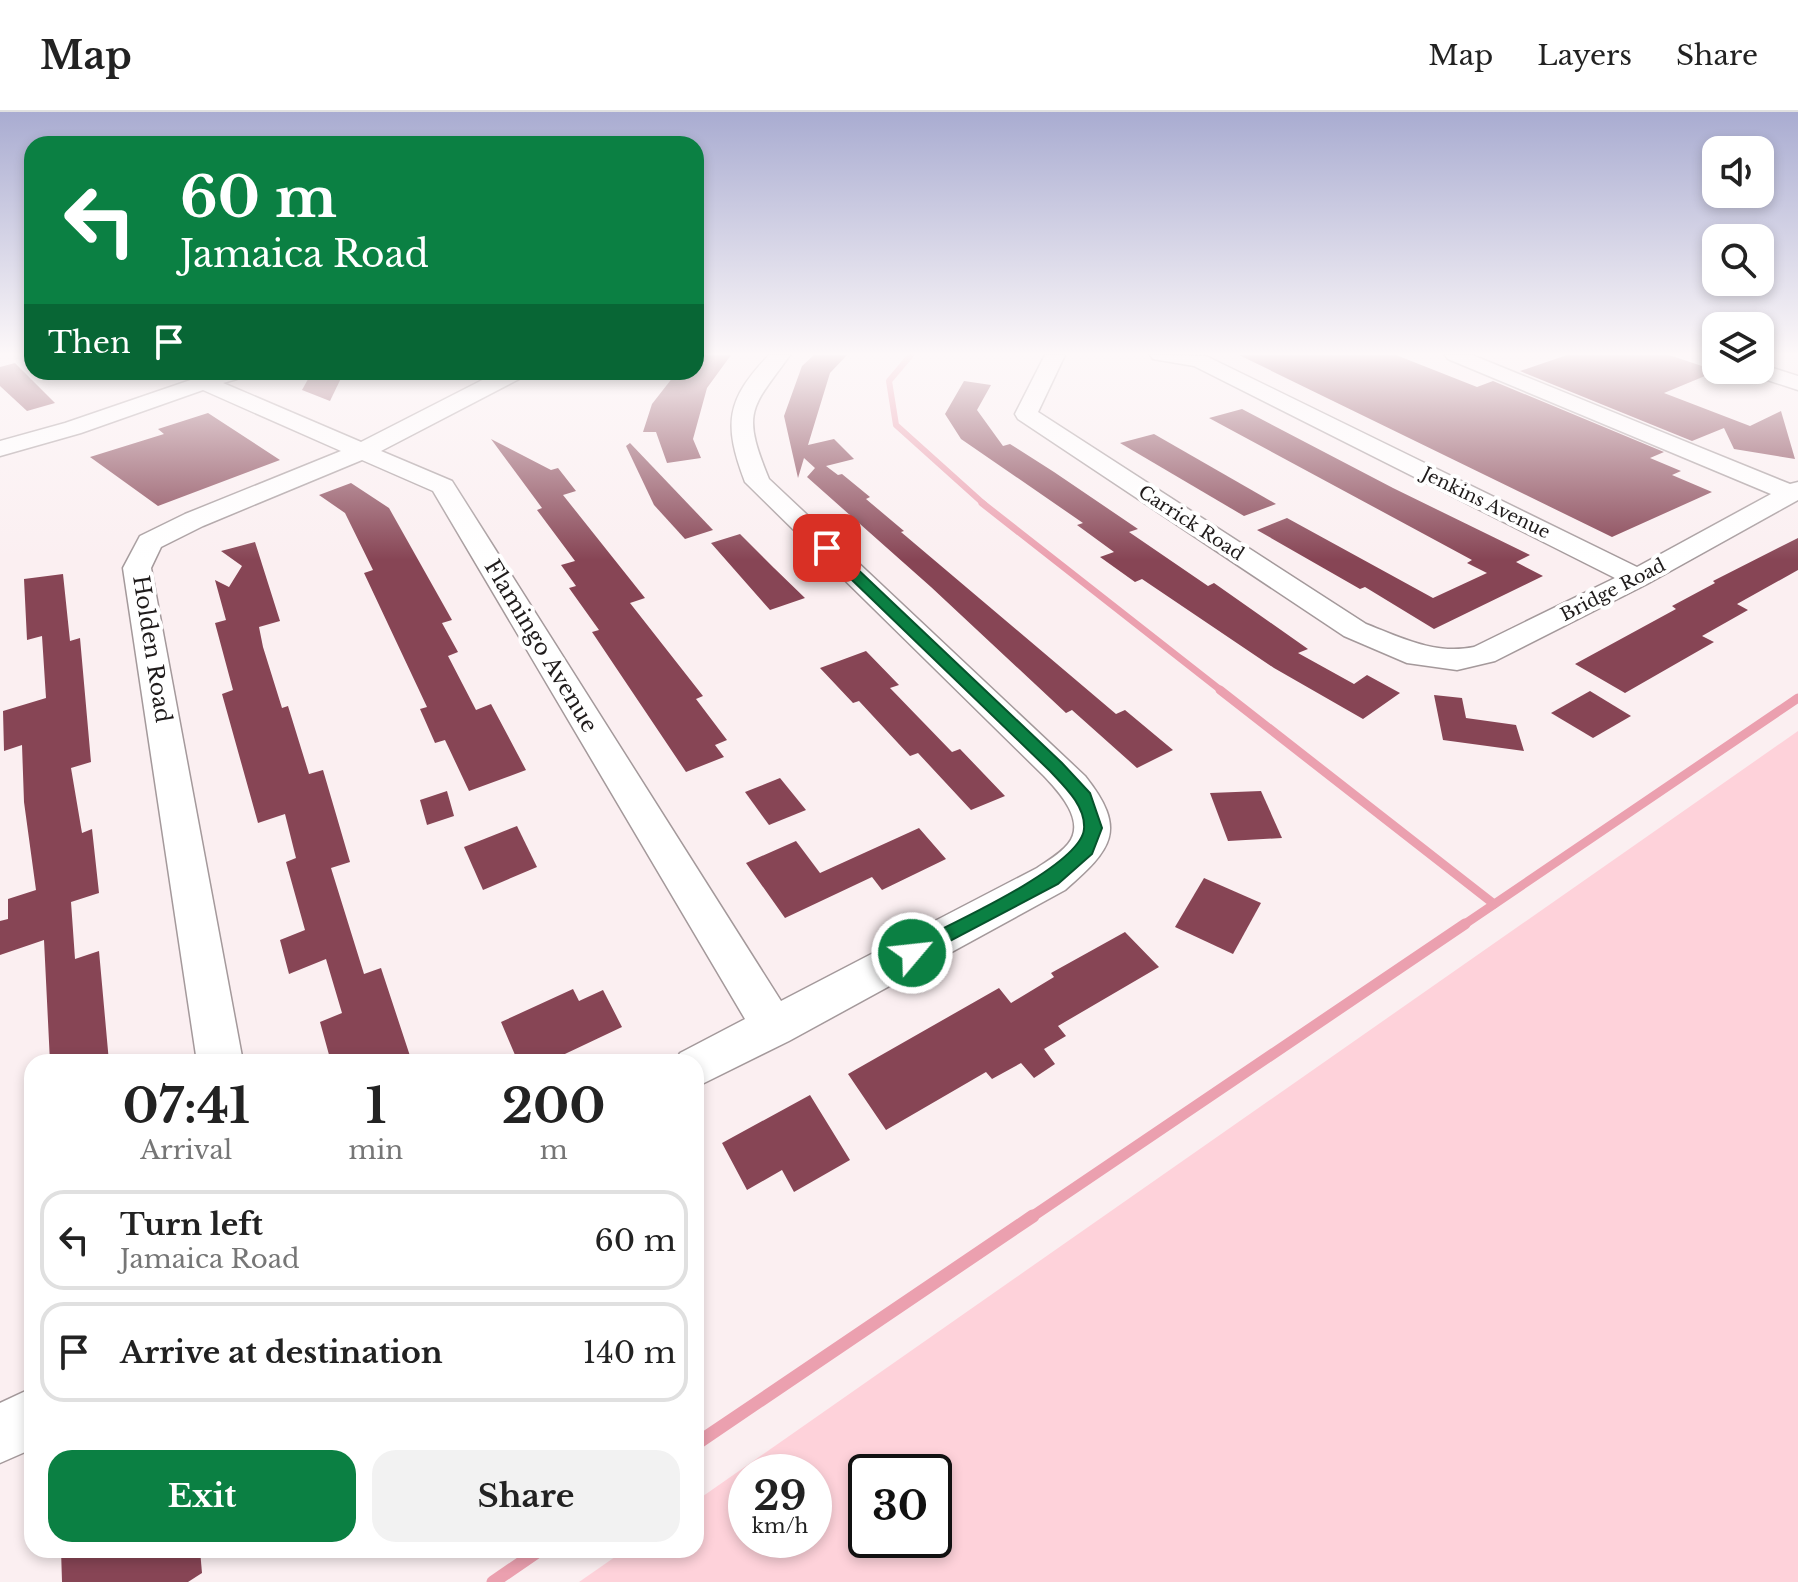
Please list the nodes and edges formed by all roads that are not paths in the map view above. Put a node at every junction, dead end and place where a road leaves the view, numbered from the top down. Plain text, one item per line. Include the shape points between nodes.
1 (79, 424) edge
2 (309, 424) edge
3 (417, 424) edge
4 (740, 424) edge
5 (1041, 424) edge
6 (1327, 424) edge
7 (1625, 424) edge
8 (0, 449) edge
9 (362, 451) junction
10 (1795, 492) edge
11 (1637, 578) junction
12 (1418, 656) joint
13 (773, 1027) junction
14 (219, 1054) edge
15 (704, 1063) edge
16 (24, 1421) edge
17 (0, 1434) edge

1 - 8 street
2 - 9 street, Flamingo Avenue
3 - 9 street, Holden Road
4 - 13 street via 744,451 758,482 1056,767 1084,797 1093,828 1085,850 1051,879
5 - 12 street, Carrick Road via 1355,630
6 - 11 street, Jenkins Avenue
7 - 10 street
9 - 13 street, Flamingo Avenue via 443,486
9 - 14 street, Holden Road via 150,542 137,568
10 - 11 street, Bridge Road
11 - 12 street, Bridge Road via 1484,654 1457,660
13 - 15 street
16 - 17 street

